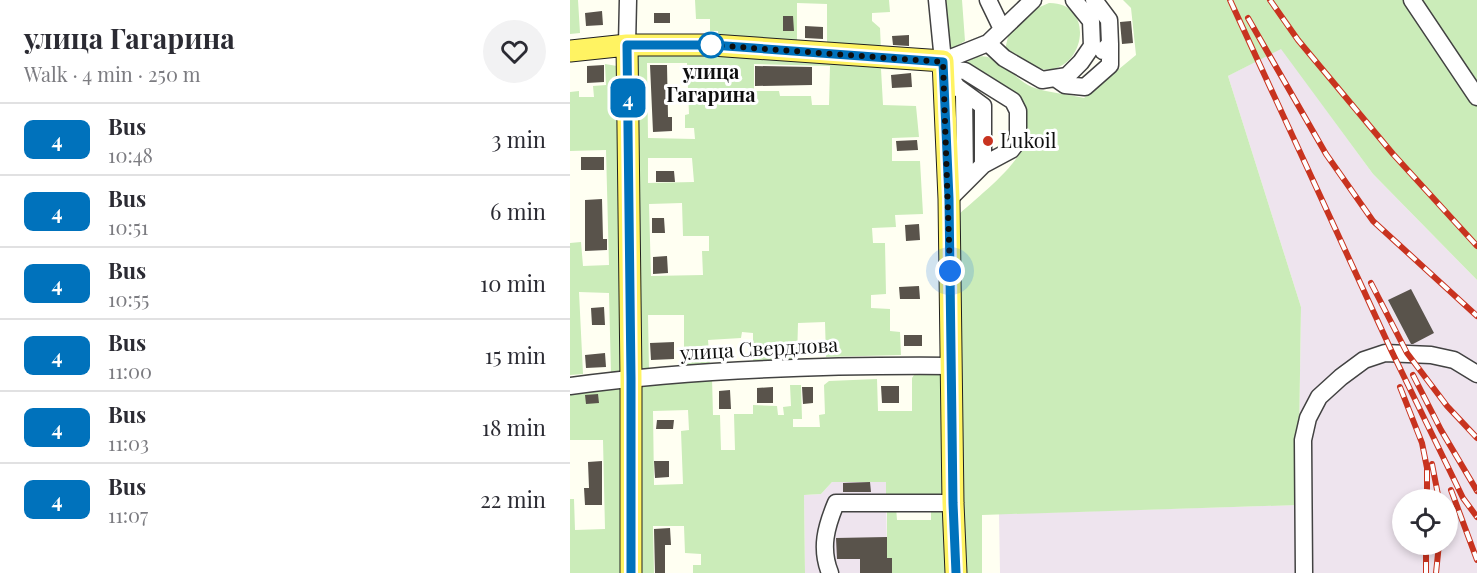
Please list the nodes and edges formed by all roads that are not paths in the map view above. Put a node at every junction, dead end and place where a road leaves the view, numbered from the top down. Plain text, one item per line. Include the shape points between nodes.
1 (628, 0) edge
2 (937, 0) edge
3 (987, 0) edge
4 (1033, 0) edge
5 (1074, 0) edge
6 (1094, 0) edge
7 (1412, 0) edge
8 (1002, 29) junction
9 (988, 43) junction
10 (1110, 44) junction
11 (627, 45) junction
12 (570, 51) edge
13 (1081, 62) junction
14 (943, 65) junction
15 (1054, 78) junction
16 (969, 96) junction
17 (1477, 97) edge
18 (974, 174) junction
19 (949, 199) junction
20 (952, 366) junction
21 (1477, 374) edge
22 (631, 378) junction
23 (570, 386) edge
24 (953, 503) junction
25 (631, 573) edge
26 (830, 573) edge
27 (956, 573) edge
28 (1304, 573) edge

1 - 11 street
2 - 14 street
3 - 8 street
4 - 8 street
5 - 13 street via 1091,21 1092,46
6 - 10 street via 1109,20
7 - 17 street
8 - 9 street
9 - 14 street
9 - 15 street via 1004,58 1042,80
10 - 13 street via 1097,56
10 - 15 street via 1110,65 1086,87 1065,85
11 - 12 main road
11 - 14 main road via 712,45
11 - 22 main road
13 - 15 street via 1067,76
14 - 16 street via 957,87
14 - 18 street via 965,71 1013,101 1017,111 1018,141
14 - 19 main road
16 - 18 street
16 - 18 street via 983,106
18 - 19 street
19 - 20 main road
20 - 22 street, улица Свердлова via 850,365
20 - 24 main road
21 - 28 street via 1454,360 1392,352 1364,360 1319,397 1303,440
22 - 23 street, улица Свердлова
22 - 25 main road
24 - 26 street via 836,504 825,529 825,562
24 - 27 main road

